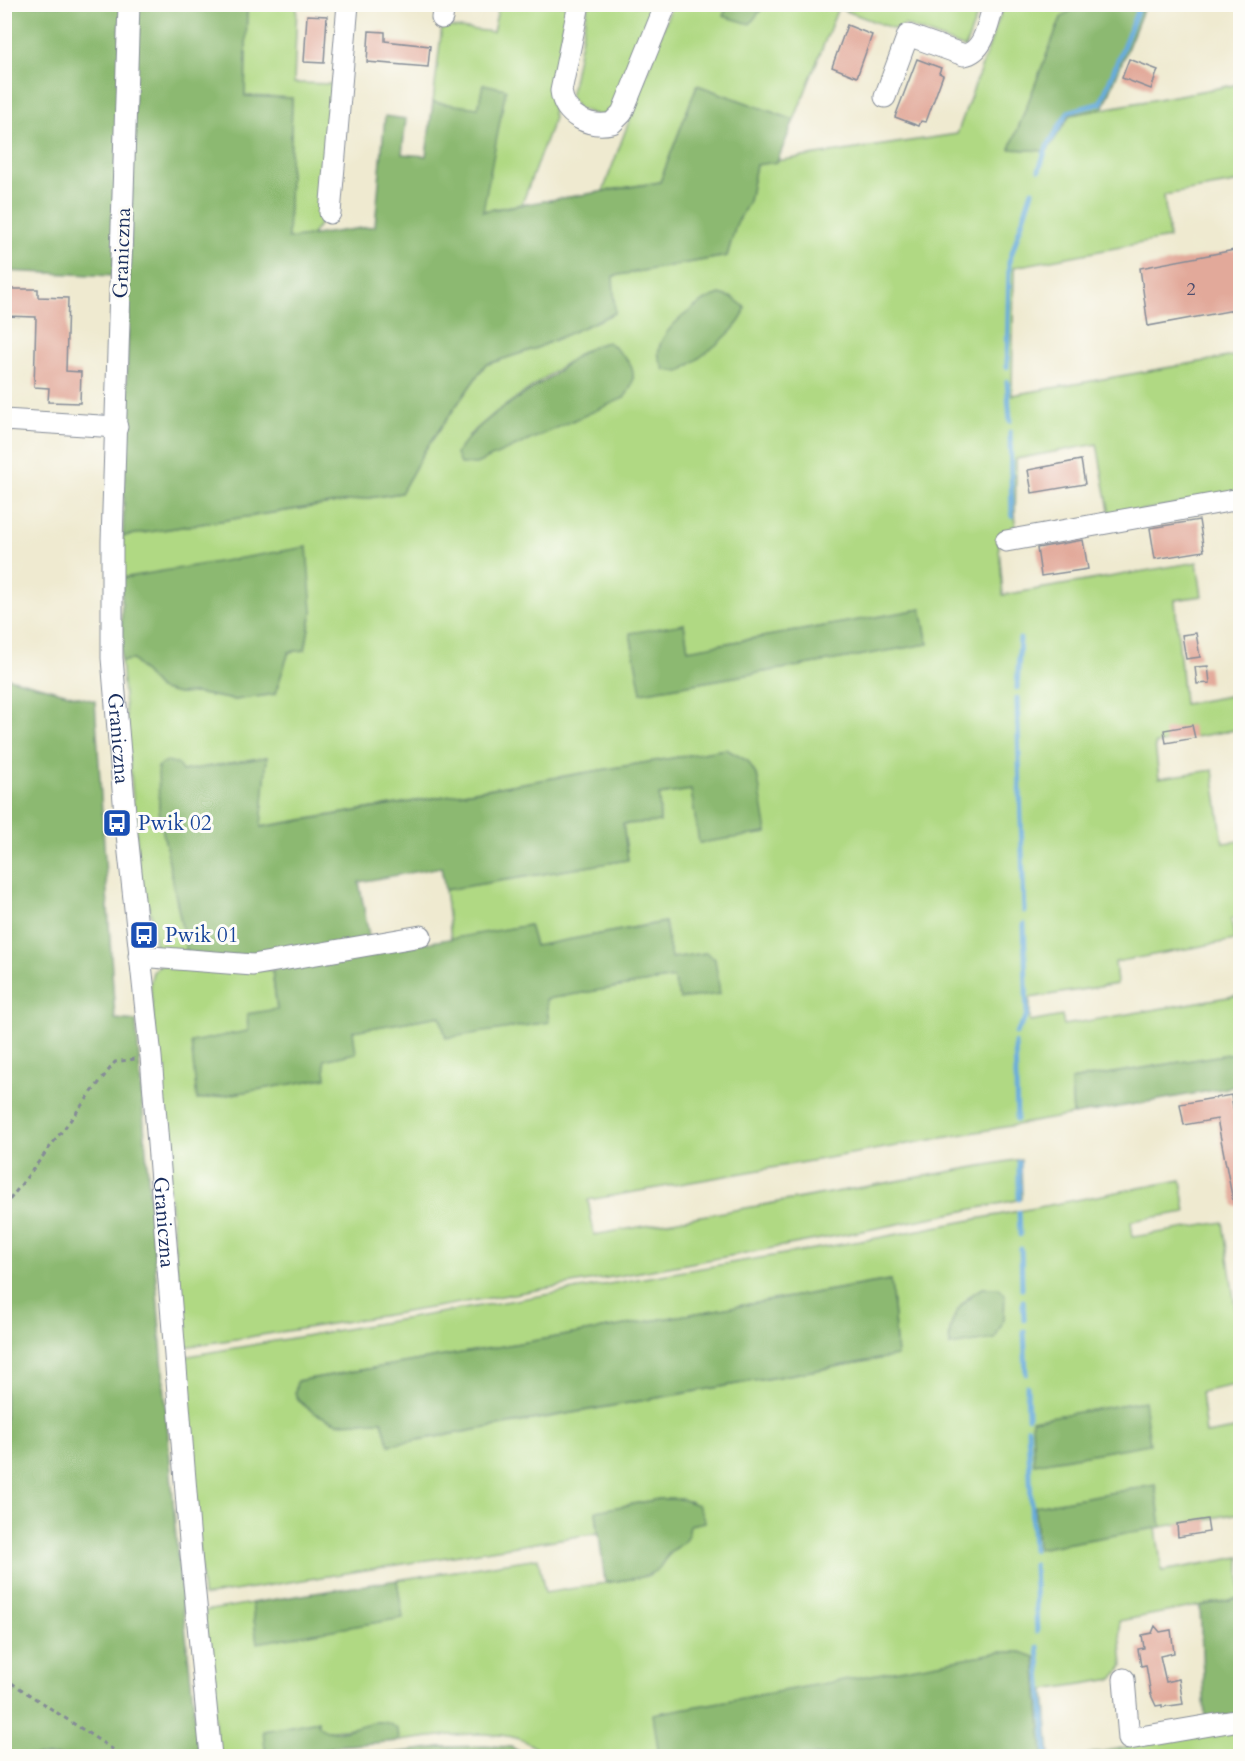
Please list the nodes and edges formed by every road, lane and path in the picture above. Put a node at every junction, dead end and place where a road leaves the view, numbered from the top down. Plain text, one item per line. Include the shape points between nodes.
1 (129, 4) edge
2 (348, 4) edge
3 (579, 4) edge
4 (666, 4) edge
5 (994, 4) edge
6 (885, 98) dead end
7 (330, 213) dead end
8 (4, 420) edge
9 (117, 427) junction
10 (1240, 499) edge
11 (1006, 541) dead end
12 (421, 936) dead end
13 (139, 956) junction
14 (151, 1057) junction
15 (4, 1207) edge
16 (4, 1678) edge
17 (1124, 1679) dead end
18 (1240, 1720) edge
19 (123, 1756) edge
20 (211, 1756) edge

1 - 9 street, Graniczna
2 - 7 street
3 - 4 street via 562,100 568,112 596,125 612,123 622,113
5 - 6 street via 981,45 972,54 964,55 908,35
8 - 9 street
9 - 13 street, Graniczna via 112,658
10 - 11 street
12 - 13 street via 253,965
13 - 14 street, Graniczna
14 - 15 path via 115,1062
14 - 20 street, Graniczna
16 - 19 path
17 - 18 street via 1129,1739

